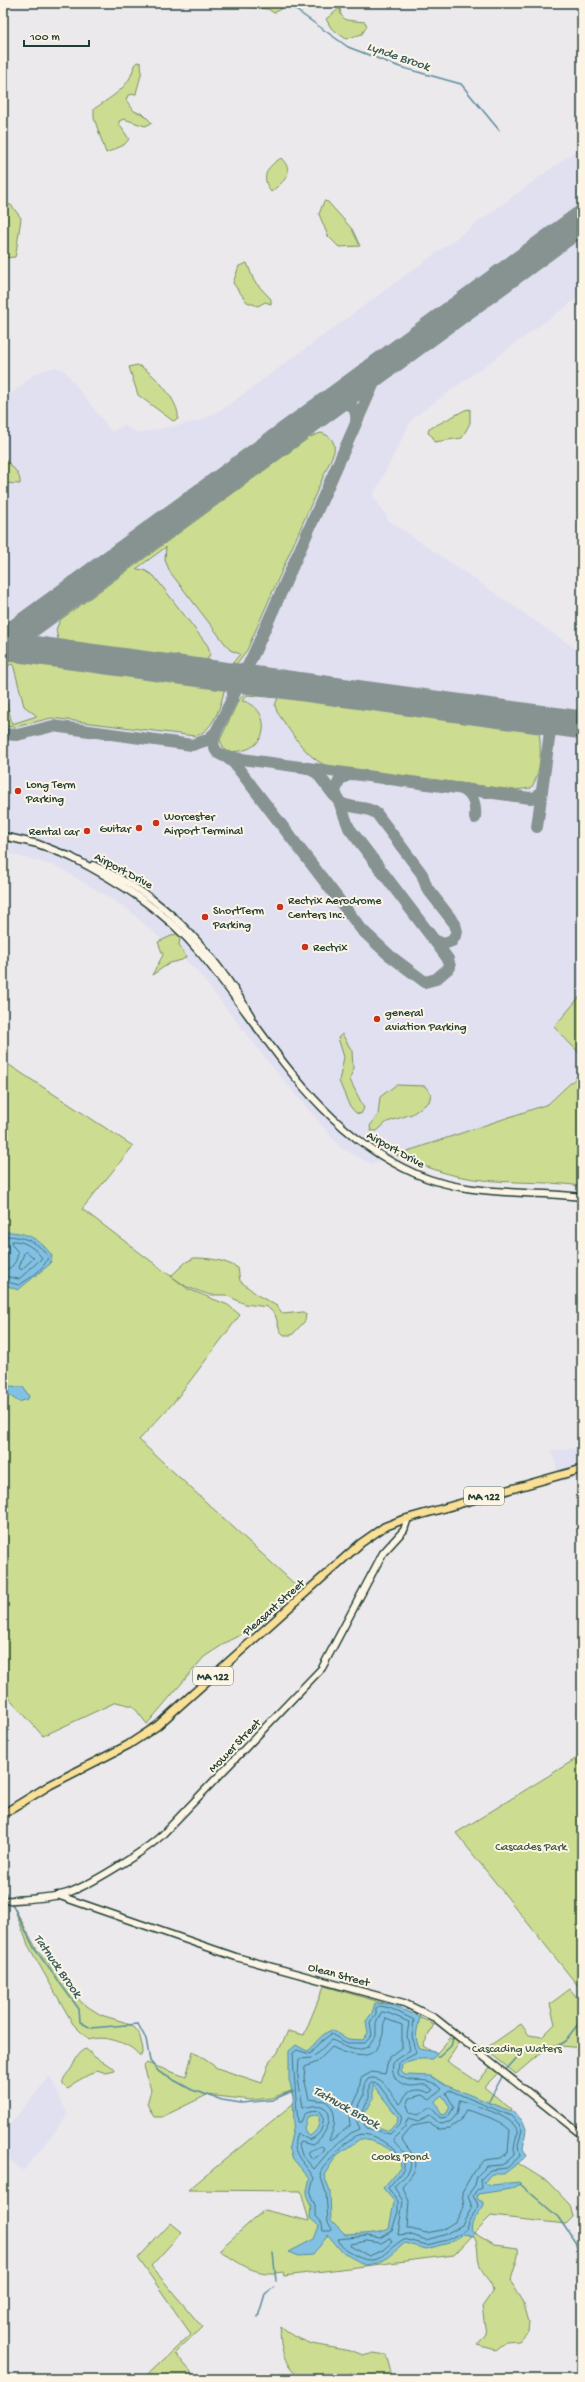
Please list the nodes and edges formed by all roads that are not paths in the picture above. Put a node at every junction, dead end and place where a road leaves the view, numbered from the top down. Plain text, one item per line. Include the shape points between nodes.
1 (3, 836) edge
2 (582, 1197) edge
3 (582, 1469) edge
4 (408, 1518) junction
5 (3, 1814) edge
6 (57, 1895) junction
7 (4, 1901) edge
8 (582, 2135) edge

1 - 2 street, Airport Drive via 38,844 69,856 143,900 173,924 201,954 306,1092 333,1121 373,1151 429,1179 476,1190
3 - 4 main road, Pleasant Street / MA 122
4 - 5 main road, Pleasant Street / MA 122 via 384,1527 361,1542 157,1726 128,1745 50,1785
4 - 6 street, Mower Street via 404,1530 384,1553 329,1659 309,1684 156,1841 83,1885
6 - 7 street, Mower Street
6 - 8 street, Olean Street via 236,1957 413,2006 430,2015

